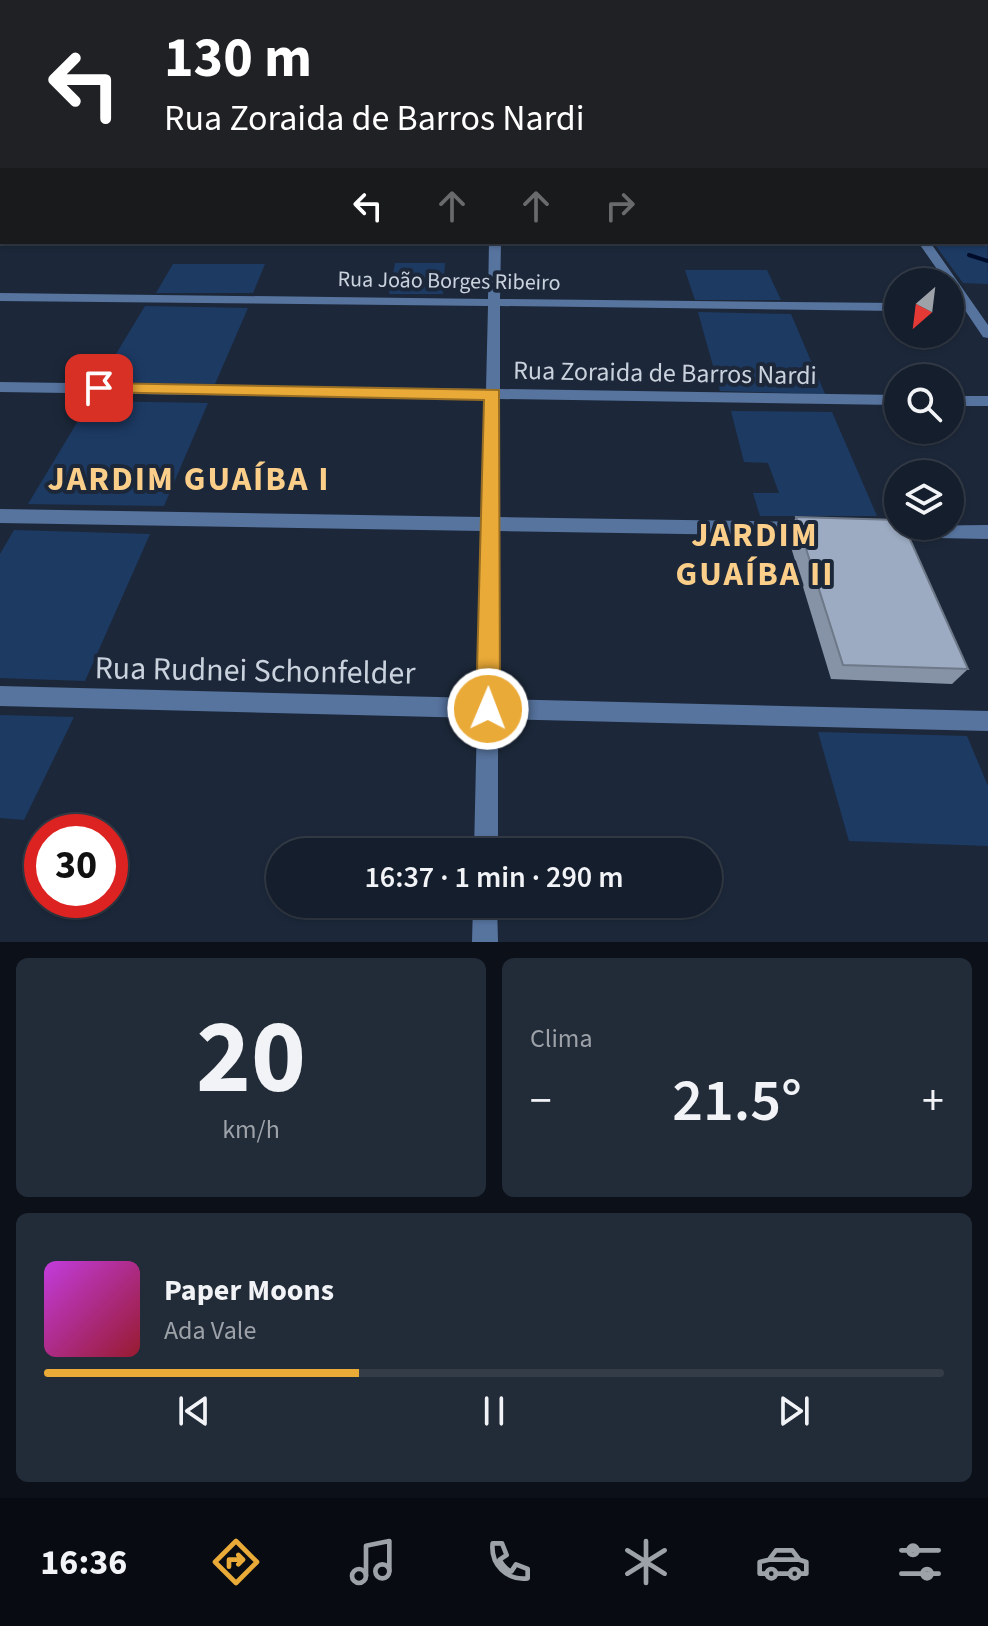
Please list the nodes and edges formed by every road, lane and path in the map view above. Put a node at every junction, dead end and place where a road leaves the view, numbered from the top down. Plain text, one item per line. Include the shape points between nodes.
1 (495, 244) edge
2 (925, 244) edge
3 (0, 297) edge
4 (494, 302) junction
5 (884, 307) edge
6 (964, 308) edge
7 (969, 308) junction
8 (988, 334) edge
9 (0, 387) edge
10 (493, 394) junction
11 (884, 400) edge
12 (964, 401) edge
13 (988, 401) edge
14 (0, 516) edge
15 (491, 524) junction
16 (829, 530) edge
17 (861, 530) edge
18 (988, 532) edge
19 (0, 696) edge
20 (488, 709) junction
21 (988, 721) edge
22 (486, 838) edge
23 (485, 918) edge
24 (485, 942) edge

1 - 4 street
2 - 7 street
3 - 4 street, Rua João Borges Ribeiro
4 - 5 street, Rua João Borges Ribeiro
4 - 10 street
6 - 7 street
7 - 8 street
9 - 10 street, Rua Zoraida de Barros Nardi
10 - 11 street, Rua Zoraida de Barros Nardi
10 - 15 street
12 - 13 street
14 - 15 street
15 - 16 street
15 - 20 street
17 - 18 street
19 - 20 street, Rua Rudnei Schonfelder
20 - 21 street, Rua Rudnei Schonfelder
20 - 22 street
23 - 24 street

